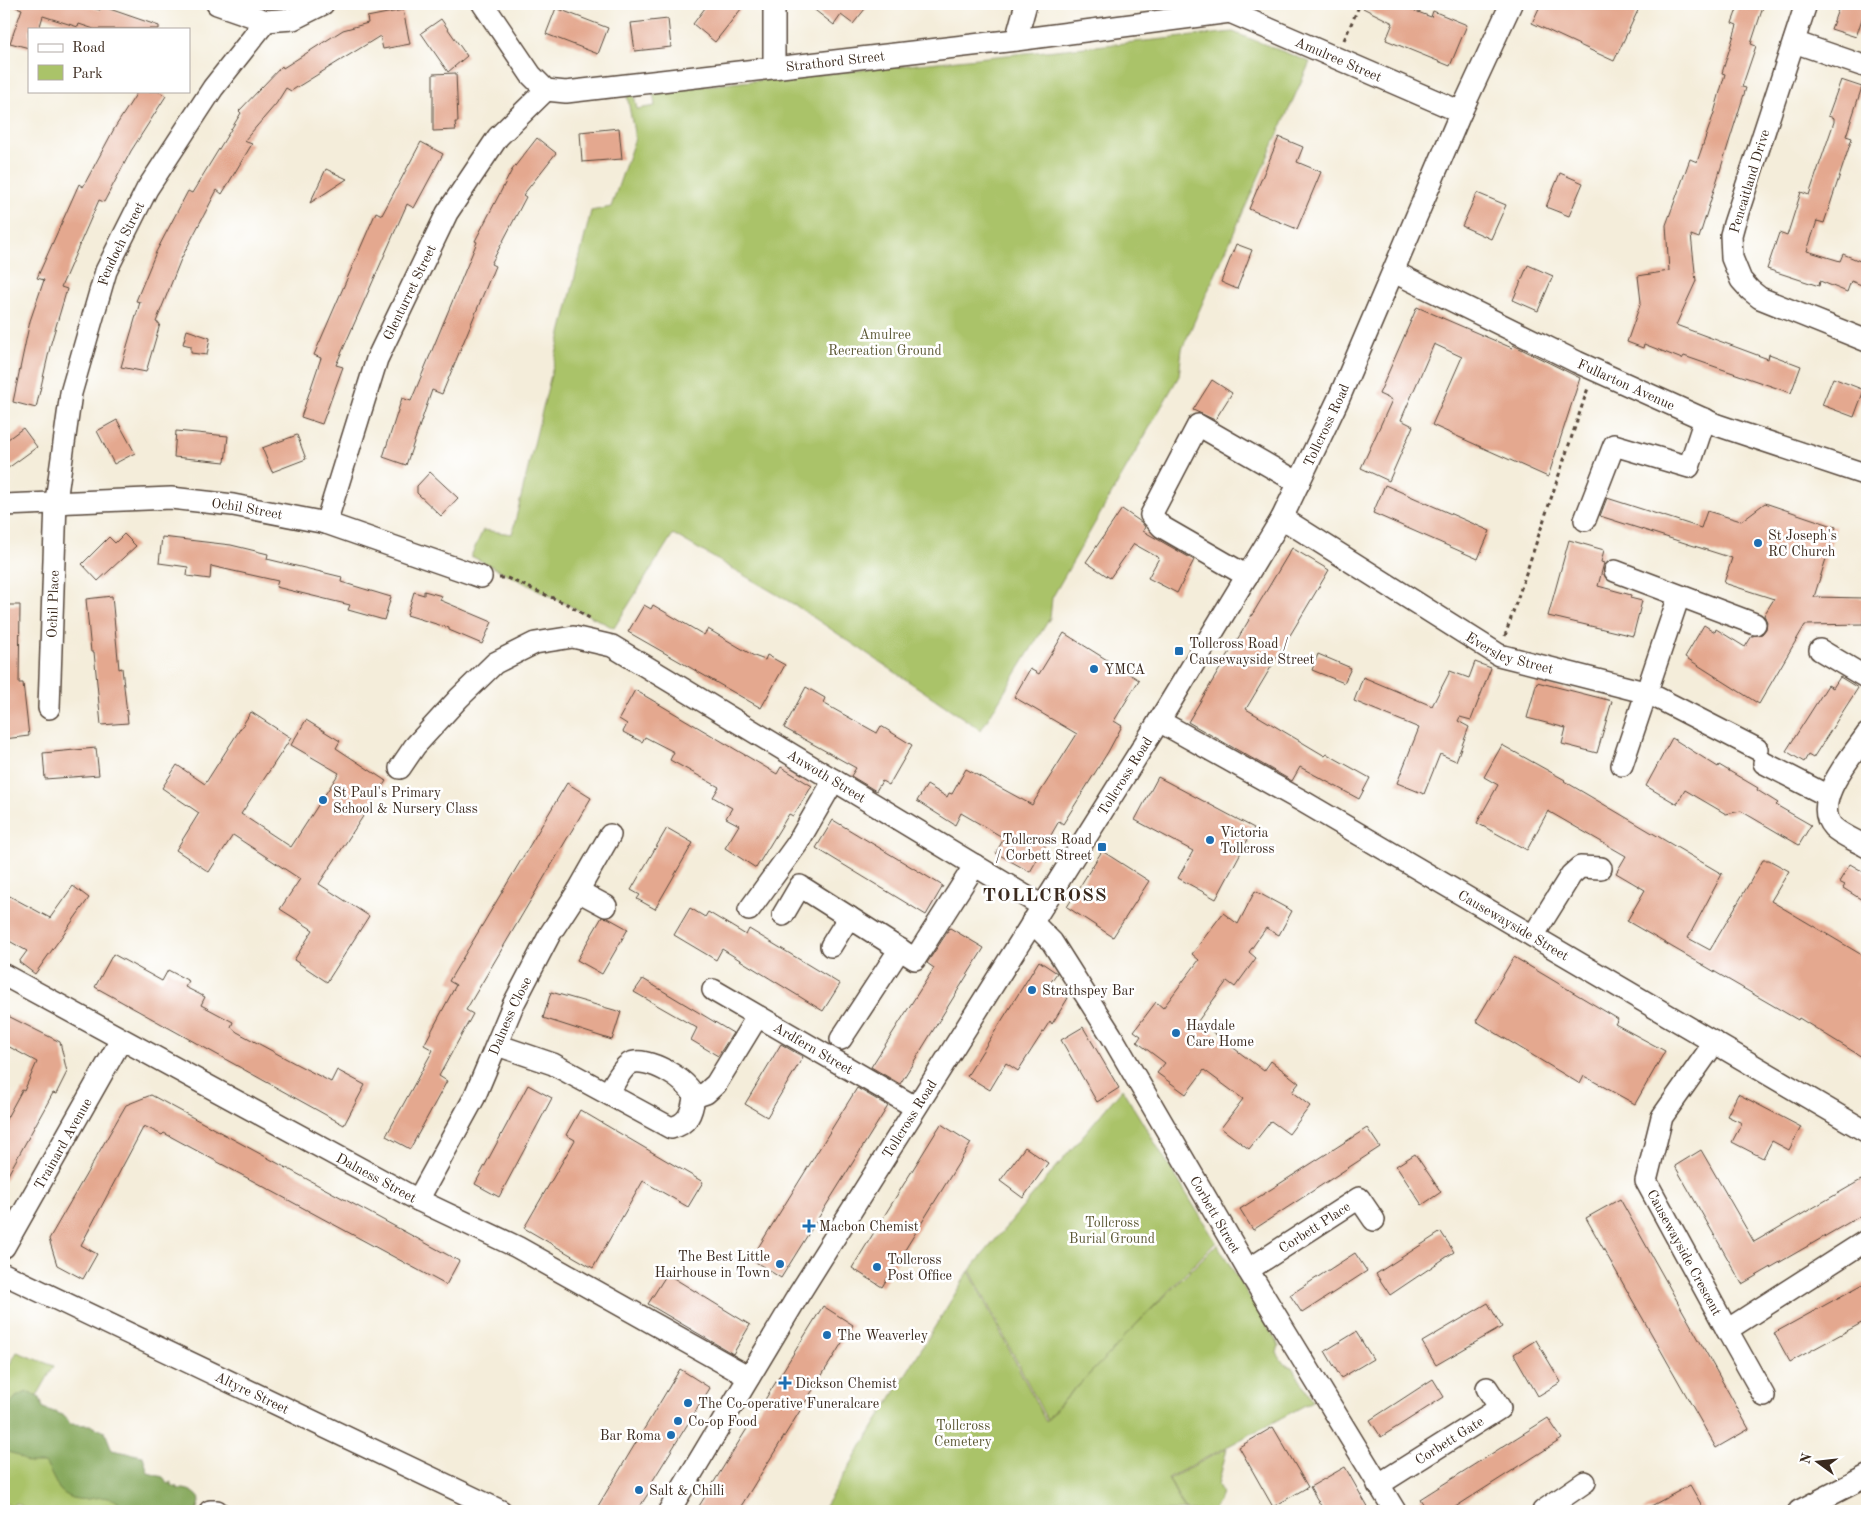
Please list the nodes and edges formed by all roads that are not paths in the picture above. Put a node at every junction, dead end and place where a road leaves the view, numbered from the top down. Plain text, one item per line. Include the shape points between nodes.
1 (217, 4) edge
2 (323, 4) edge
3 (483, 4) edge
4 (774, 4) edge
5 (1026, 4) edge
6 (1510, 4) edge
7 (1806, 4) edge
8 (1225, 8) edge
9 (266, 21) junction
10 (1016, 40) junction
11 (1794, 42) junction
12 (774, 67) junction
13 (1867, 67) edge
14 (546, 90) junction
15 (1461, 112) junction
16 (1394, 272) junction
17 (1867, 341) edge
18 (1705, 419) junction
19 (1867, 475) edge
20 (1299, 483) junction
21 (56, 501) junction
22 (4, 505) edge
23 (1282, 518) junction
24 (1585, 520) dead end
25 (326, 523) junction
26 (1615, 571) dead end
27 (1247, 576) junction
28 (481, 577) road end
29 (1679, 596) junction
30 (1755, 624) dead end
31 (1820, 650) dead end
32 (1867, 678) edge
33 (1648, 692) junction
34 (49, 708) dead end
35 (1159, 721) junction
36 (1867, 734) edge
37 (1622, 765) dead end
38 (400, 768) dead end
39 (834, 780) junction
40 (1828, 796) junction
41 (610, 835) dead end
42 (1867, 847) edge
43 (975, 865) junction
44 (1601, 868) dead end
45 (578, 891) junction
46 (606, 906) dead end
47 (749, 910) dead end
48 (1037, 914) junction
49 (783, 916) dead end
50 (849, 917) junction
51 (1533, 936) junction
52 (831, 946) dead end
53 (900, 949) junction
54 (4, 975) edge
55 (713, 990) dead end
56 (757, 1016) junction
57 (841, 1039) dead end
58 (121, 1040) junction
59 (1715, 1042) junction
60 (497, 1045) junction
61 (608, 1093) junction
62 (694, 1097) junction
63 (915, 1106) junction
64 (1867, 1132) edge
65 (418, 1200) junction
66 (1374, 1220) dead end
67 (1867, 1240) edge
68 (4, 1247) edge
69 (1248, 1270) junction
70 (4, 1274) edge
71 (1727, 1330) junction
72 (749, 1377) junction
73 (1487, 1388) dead end
74 (1764, 1396) dead end
75 (1867, 1476) edge
76 (1586, 1482) dead end
77 (1378, 1485) junction
78 (210, 1511) edge
79 (217, 1511) edge
80 (502, 1511) edge
81 (668, 1511) edge
82 (1395, 1511) edge
83 (1543, 1511) edge
84 (1799, 1511) edge

1 - 9 street
2 - 9 street via 292,19
3 - 14 street via 531,74
4 - 12 street
5 - 10 street
6 - 15 street, Tollcross Road
7 - 11 street, Pencaitland Drive
8 - 10 street, Strathord Street
8 - 15 street, Amulree Street
9 - 21 street, Fendoch Street via 213,88 147,189 106,271 71,393
10 - 12 street, Strathord Street
11 - 13 street
11 - 17 street, Pencaitland Drive via 1734,224 1732,258 1741,280 1760,298
12 - 14 street, Strathord Street via 566,92
14 - 25 street, Glenturret Street via 498,137 447,212 377,358
15 - 16 street, Tollcross Road
16 - 18 street, Fullarton Avenue via 1594,370
16 - 20 street, Tollcross Road
18 - 19 street, Fullarton Avenue
18 - 24 street via 1690,467 1614,445
20 - 23 street, Tollcross Road
20 - 27 street via 1198,425 1151,514 1162,527
21 - 22 street, Ochil Street
21 - 25 street, Ochil Street via 171,498
21 - 34 street, Ochil Place
23 - 27 street, Tollcross Road
23 - 33 street, Eversley Street via 1498,656
25 - 28 street, Ochil Street
26 - 29 street
27 - 35 street, Tollcross Road
29 - 30 street
29 - 33 street
31 - 32 street
33 - 37 street
33 - 40 street, Eversley Street
35 - 48 street, Tollcross Road
35 - 51 street, Causewayside Street
36 - 40 street via 1833,783
38 - 39 street, Anwoth Street via 452,704 495,663 535,643 573,637 612,646
39 - 43 street, Anwoth Street
39 - 47 street via 797,844
40 - 42 street via 1826,810 1833,827
41 - 45 street, Dalness Close
43 - 48 street, Anwoth Street
43 - 53 street via 915,959
44 - 51 street via 1580,867 1571,875
45 - 46 street
45 - 60 street, Dalness Close via 550,934 512,1005
48 - 63 street, Tollcross Road
48 - 69 street, Corbett Street
49 - 50 street via 800,886
50 - 52 street
50 - 53 street
51 - 59 street, Causewayside Street
53 - 57 street
54 - 58 street, Dalness Street
55 - 56 street, Ardfern Street
56 - 62 street via 716,1084 706,1093
56 - 63 street, Ardfern Street
58 - 65 street, Dalness Street
58 - 68 street, Trainard Avenue
59 - 64 street, Causewayside Street
59 - 71 street, Causewayside Crescent via 1662,1117 1646,1180
60 - 61 street via 553,1064
60 - 65 street, Dalness Close via 474,1098
61 - 62 street via 627,1066 640,1062 657,1066 690,1088
61 - 62 street via 671,1128 680,1126 688,1118
63 - 72 street, Tollcross Road
65 - 72 street, Dalness Street via 517,1247
66 - 69 street, Corbett Place via 1359,1198
67 - 71 street, Causewayside Crescent
69 - 77 street, Corbett Street
70 - 80 street, Altyre Street
71 - 74 street, Causewayside Crescent
72 - 81 street, Tollcross Road
73 - 77 street, Corbett Gate via 1500,1408
75 - 84 street
76 - 83 street
77 - 82 street, Corbett Street
78 - 79 street

